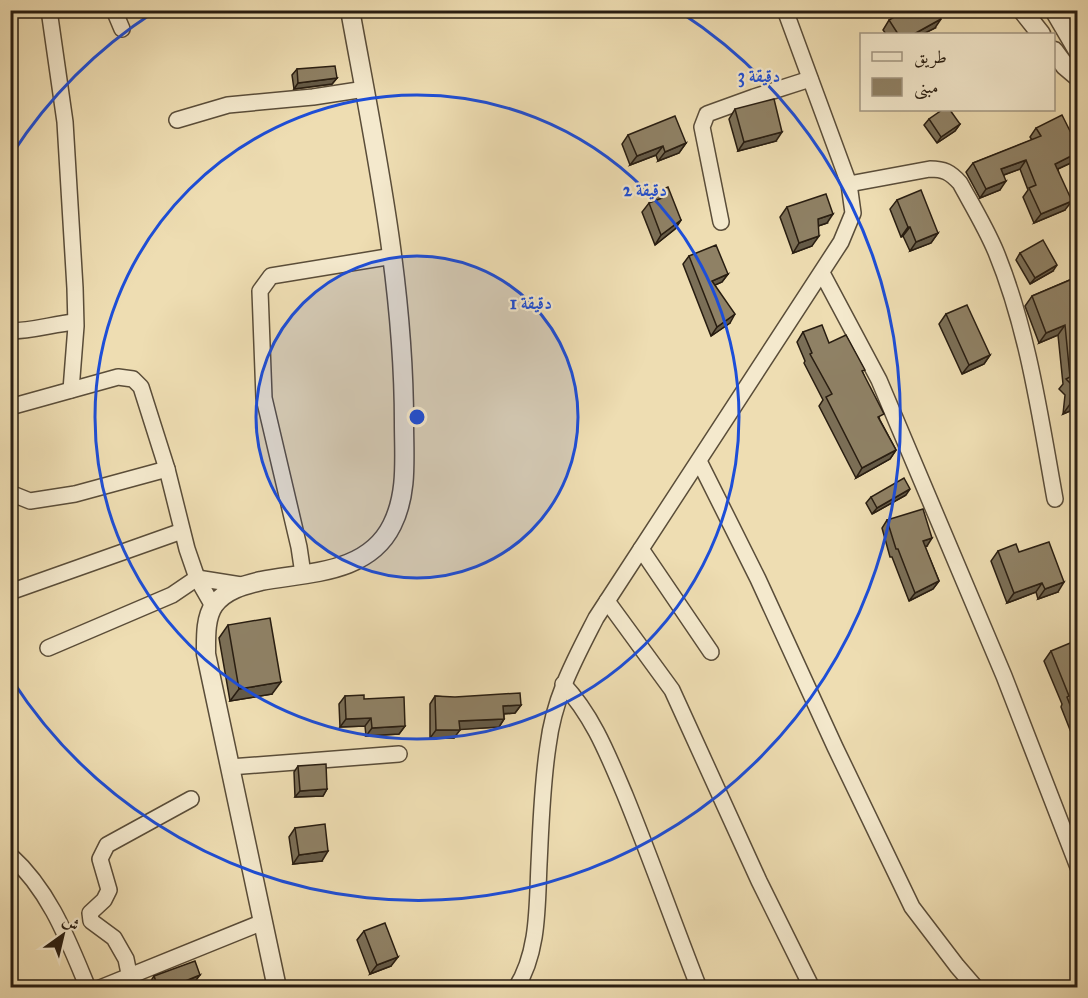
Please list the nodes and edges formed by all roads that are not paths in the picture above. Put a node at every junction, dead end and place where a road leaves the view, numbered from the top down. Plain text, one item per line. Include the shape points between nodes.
1 (48, 10) edge
2 (114, 10) edge
3 (350, 10) edge
4 (785, 10) edge
5 (1022, 10) edge
6 (1054, 10) edge
7 (123, 29) dead end
8 (1040, 33) edge
9 (1077, 51) edge
10 (1055, 54) edge
11 (1077, 77) edge
12 (810, 79) junction
13 (365, 89) junction
14 (177, 120) dead end
15 (849, 184) junction
16 (721, 222) dead end
17 (393, 256) junction
18 (822, 273) junction
19 (75, 322) junction
20 (10, 331) edge
21 (70, 390) junction
22 (10, 406) edge
23 (699, 460) junction
24 (167, 469) junction
25 (10, 493) edge
26 (1055, 499) dead end
27 (182, 531) junction
28 (641, 549) junction
29 (303, 574) junction
30 (197, 578) junction
31 (241, 585) junction
32 (10, 592) edge
33 (607, 601) junction
34 (213, 606) junction
35 (48, 648) dead end
36 (711, 652) dead end
37 (563, 684) junction
38 (399, 754) dead end
39 (230, 767) junction
40 (191, 799) dead end
41 (10, 855) edge
42 (1077, 867) edge
43 (263, 922) junction
44 (131, 981) edge
45 (88, 987) edge
46 (100, 987) edge
47 (277, 987) edge
48 (516, 987) edge
49 (699, 987) edge
50 (812, 987) edge
51 (976, 987) edge

1 - 19 street via 65,122
2 - 7 street
3 - 13 street
4 - 12 street
5 - 8 street
6 - 9 street
10 - 11 street
12 - 15 street
12 - 16 street via 708,114 702,127
13 - 14 street via 228,105
13 - 17 street
15 - 18 street via 853,213
15 - 26 street via 930,169 951,173 960,183 996,252 1014,303
17 - 29 street via 404,383 404,471 399,508 383,540 370,552 338,568
17 - 29 street via 271,276 260,291 264,398
18 - 23 street
18 - 42 street via 884,391 1004,676
19 - 20 street
19 - 21 street
21 - 22 street
21 - 24 street via 118,377 133,379 144,394
23 - 28 street
23 - 51 street via 912,907
24 - 25 street via 75,494 30,501
24 - 27 street
27 - 30 street
27 - 32 street
28 - 33 street
28 - 36 street
29 - 31 street
30 - 31 street
30 - 34 street
30 - 35 street via 172,595
31 - 34 street
33 - 37 street
33 - 50 street via 672,690 759,882
34 - 39 street via 206,629 206,654
37 - 48 street via 548,744 543,787 535,931 529,962
37 - 49 street via 598,732
38 - 39 street
39 - 43 street
40 - 44 street via 107,845 100,860 109,890 90,913 91,921 114,938 126,959
41 - 45 street via 46,897
43 - 44 street
43 - 47 street
44 - 46 street

